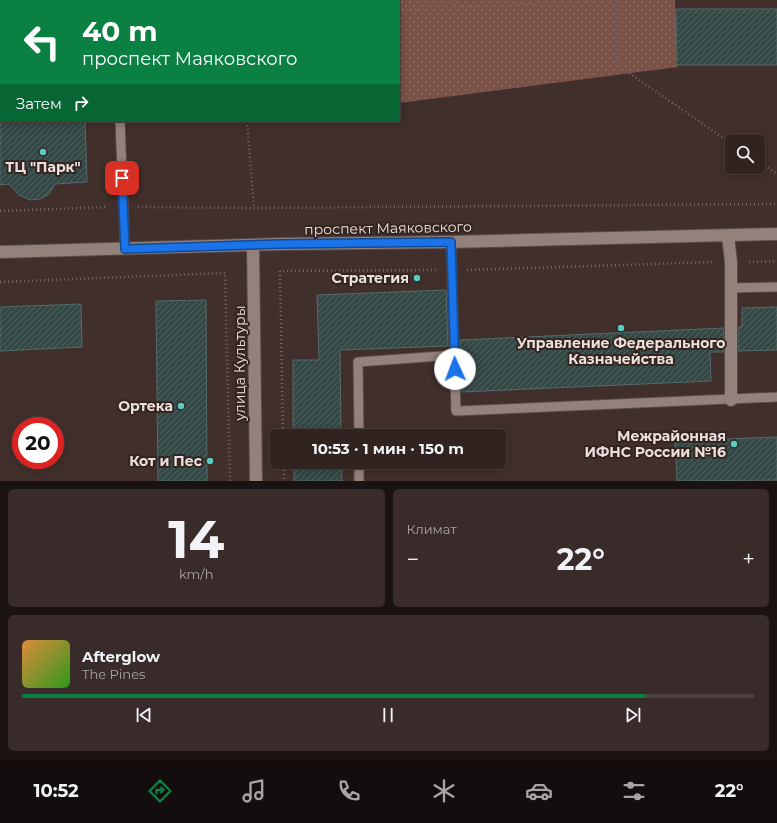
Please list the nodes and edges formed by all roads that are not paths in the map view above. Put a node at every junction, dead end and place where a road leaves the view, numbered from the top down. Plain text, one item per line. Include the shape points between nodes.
1 (120, 122) edge
2 (777, 234) edge
3 (728, 236) junction
4 (451, 242) junction
5 (253, 245) junction
6 (125, 249) junction
7 (0, 252) edge
8 (777, 287) edge
9 (730, 288) junction
10 (455, 355) junction
11 (777, 397) edge
12 (731, 400) junction
13 (359, 429) edge
14 (359, 469) edge
15 (256, 481) edge
16 (359, 481) edge

1 - 6 lane
2 - 3 street, проспект Маяковского
3 - 4 street, проспект Маяковского
3 - 9 street
4 - 5 street, проспект Маяковского
4 - 10 lane
5 - 6 street, проспект Маяковского
5 - 15 street, улица Культуры
6 - 7 street, проспект Маяковского
8 - 9 lane
9 - 12 street
10 - 12 lane via 456,411
10 - 13 lane via 358,362
11 - 12 lane
14 - 16 lane

